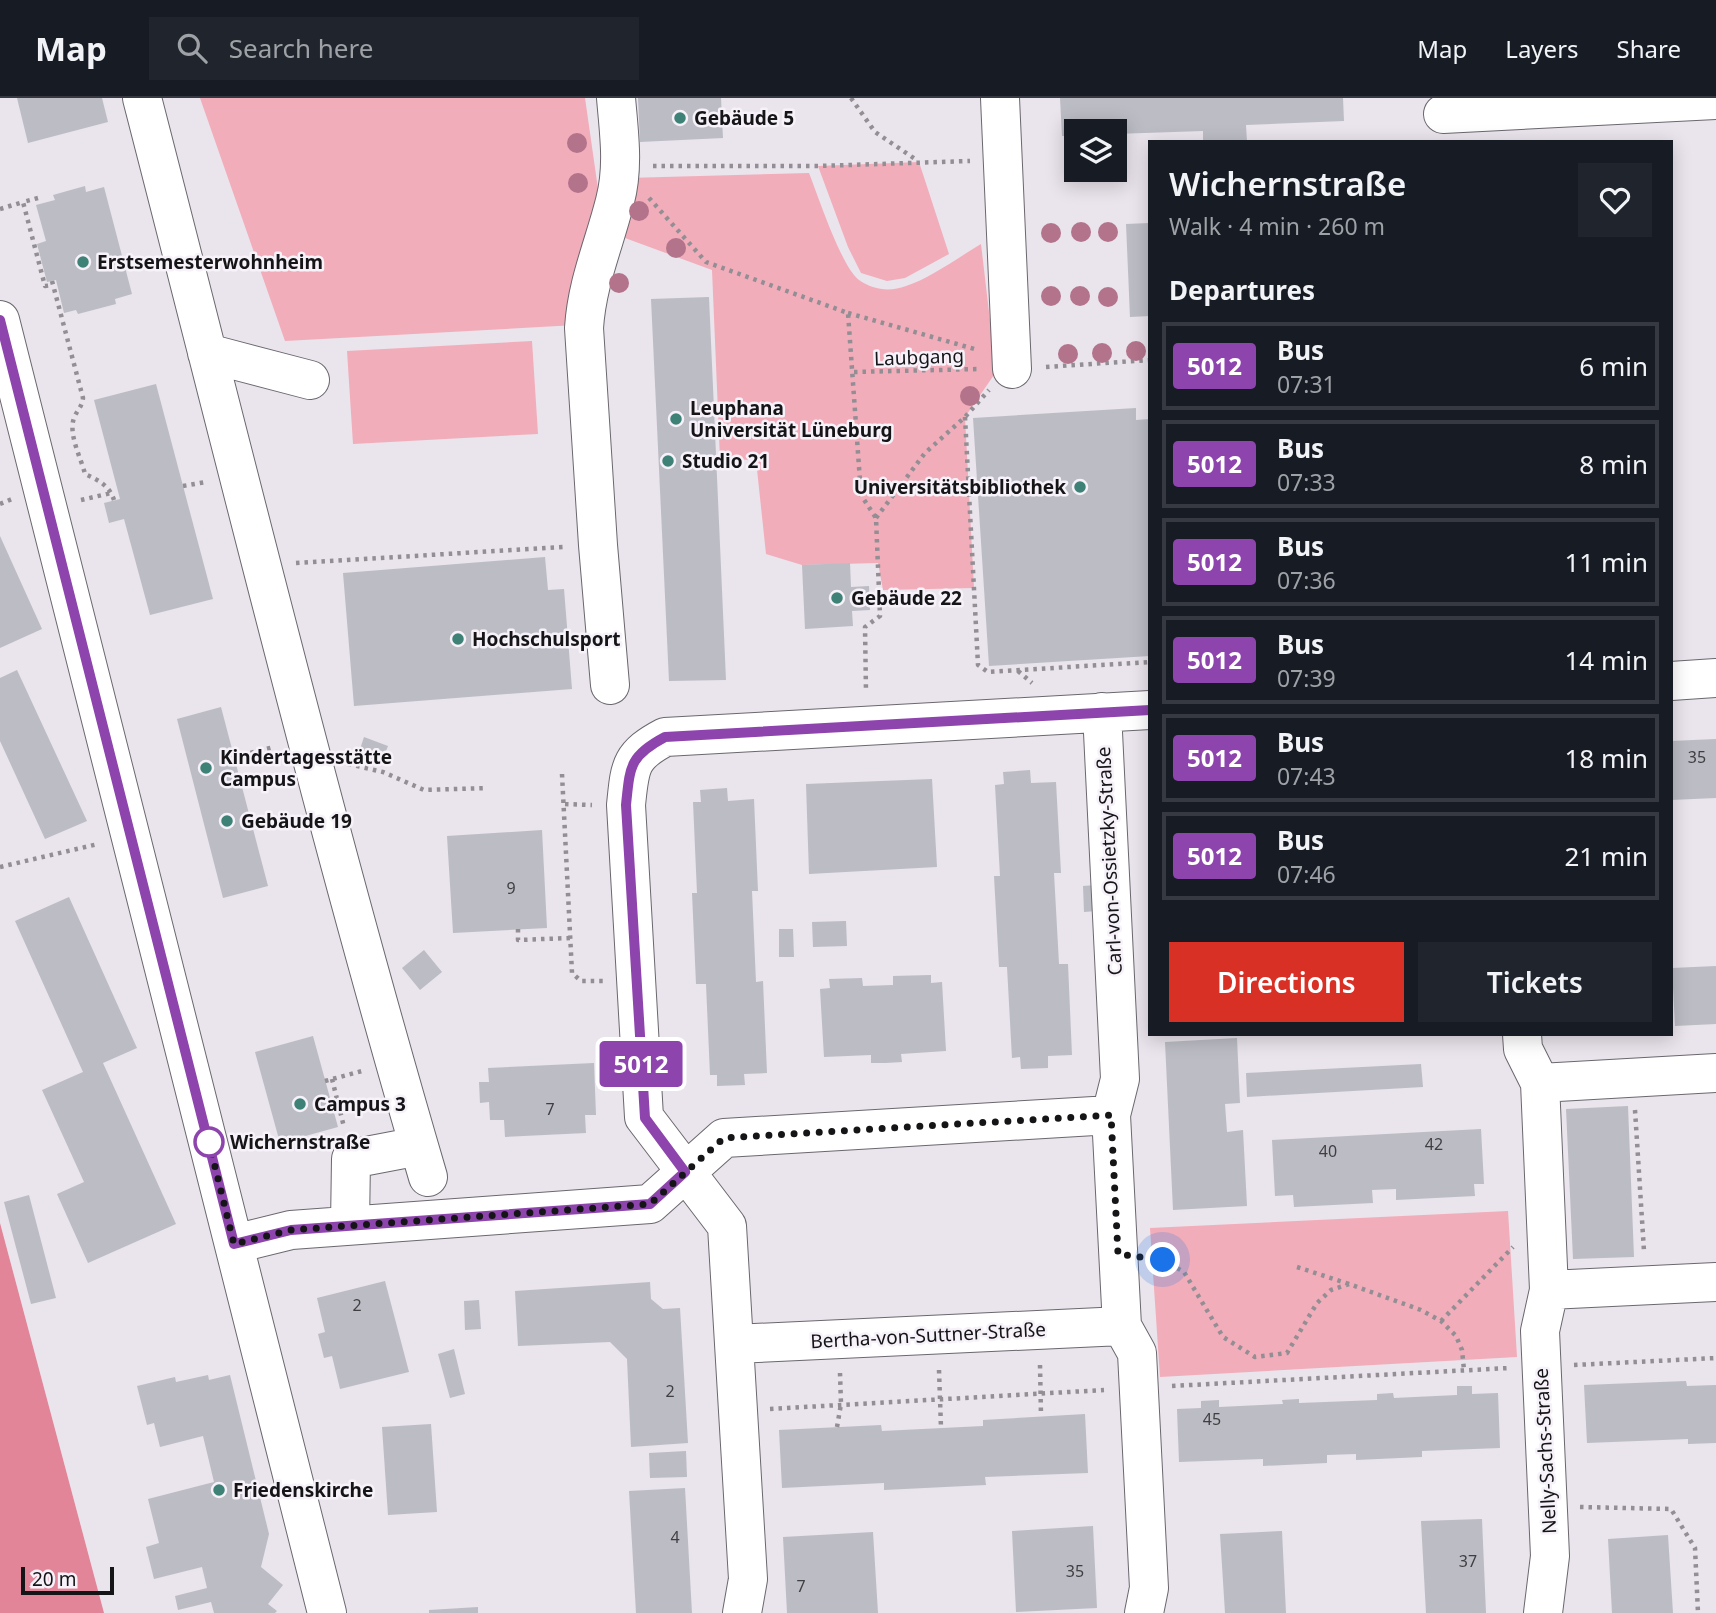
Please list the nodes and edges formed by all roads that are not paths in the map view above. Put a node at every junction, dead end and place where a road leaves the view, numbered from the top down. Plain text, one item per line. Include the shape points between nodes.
1 (142, 98) edge
2 (616, 98) edge
3 (1000, 98) edge
4 (1716, 100) edge
5 (1444, 118) edge
6 (0, 320) edge
7 (207, 353) junction
8 (1002, 363) road end
9 (310, 380) dead end
10 (1716, 678) edge
11 (1673, 681) edge
12 (610, 685) dead end
13 (1148, 710) edge
14 (1102, 712) junction
15 (1522, 1036) edge
16 (1716, 1073) edge
17 (1539, 1083) junction
18 (1111, 1115) junction
19 (685, 1172) junction
20 (350, 1225) junction
21 (234, 1244) junction
22 (1716, 1282) edge
23 (1549, 1290) junction
24 (1122, 1326) junction
25 (734, 1344) junction
26 (327, 1613) edge
27 (742, 1613) edge
28 (1144, 1613) edge
29 (1543, 1613) edge

1 - 7 street
2 - 12 street via 621,166 616,200 586,298 584,328
3 - 8 street via 1004,160
4 - 5 street
6 - 21 street
7 - 9 street
7 - 20 street via 305,740 423,1161 351,1158
10 - 11 street
13 - 14 street
14 - 18 street, Carl-von-Ossietzky-Straße via 1120,1079
14 - 19 street via 665,737 643,749 629,771 626,805 645,1118
15 - 17 street via 1523,1049
16 - 17 street
17 - 23 street, Nelly-Sachs-Straße
18 - 19 street via 724,1138
18 - 24 street, Carl-von-Ossietzky-Straße
19 - 20 street via 650,1204
19 - 25 street via 726,1226
20 - 21 street via 291,1230
21 - 26 street
22 - 23 street
23 - 29 street, Nelly-Sachs-Straße via 1539,1331 1550,1556
24 - 25 street, Bertha-von-Suttner-Straße
24 - 28 street via 1137,1353 1140,1388 1149,1588
25 - 27 street via 748,1579

